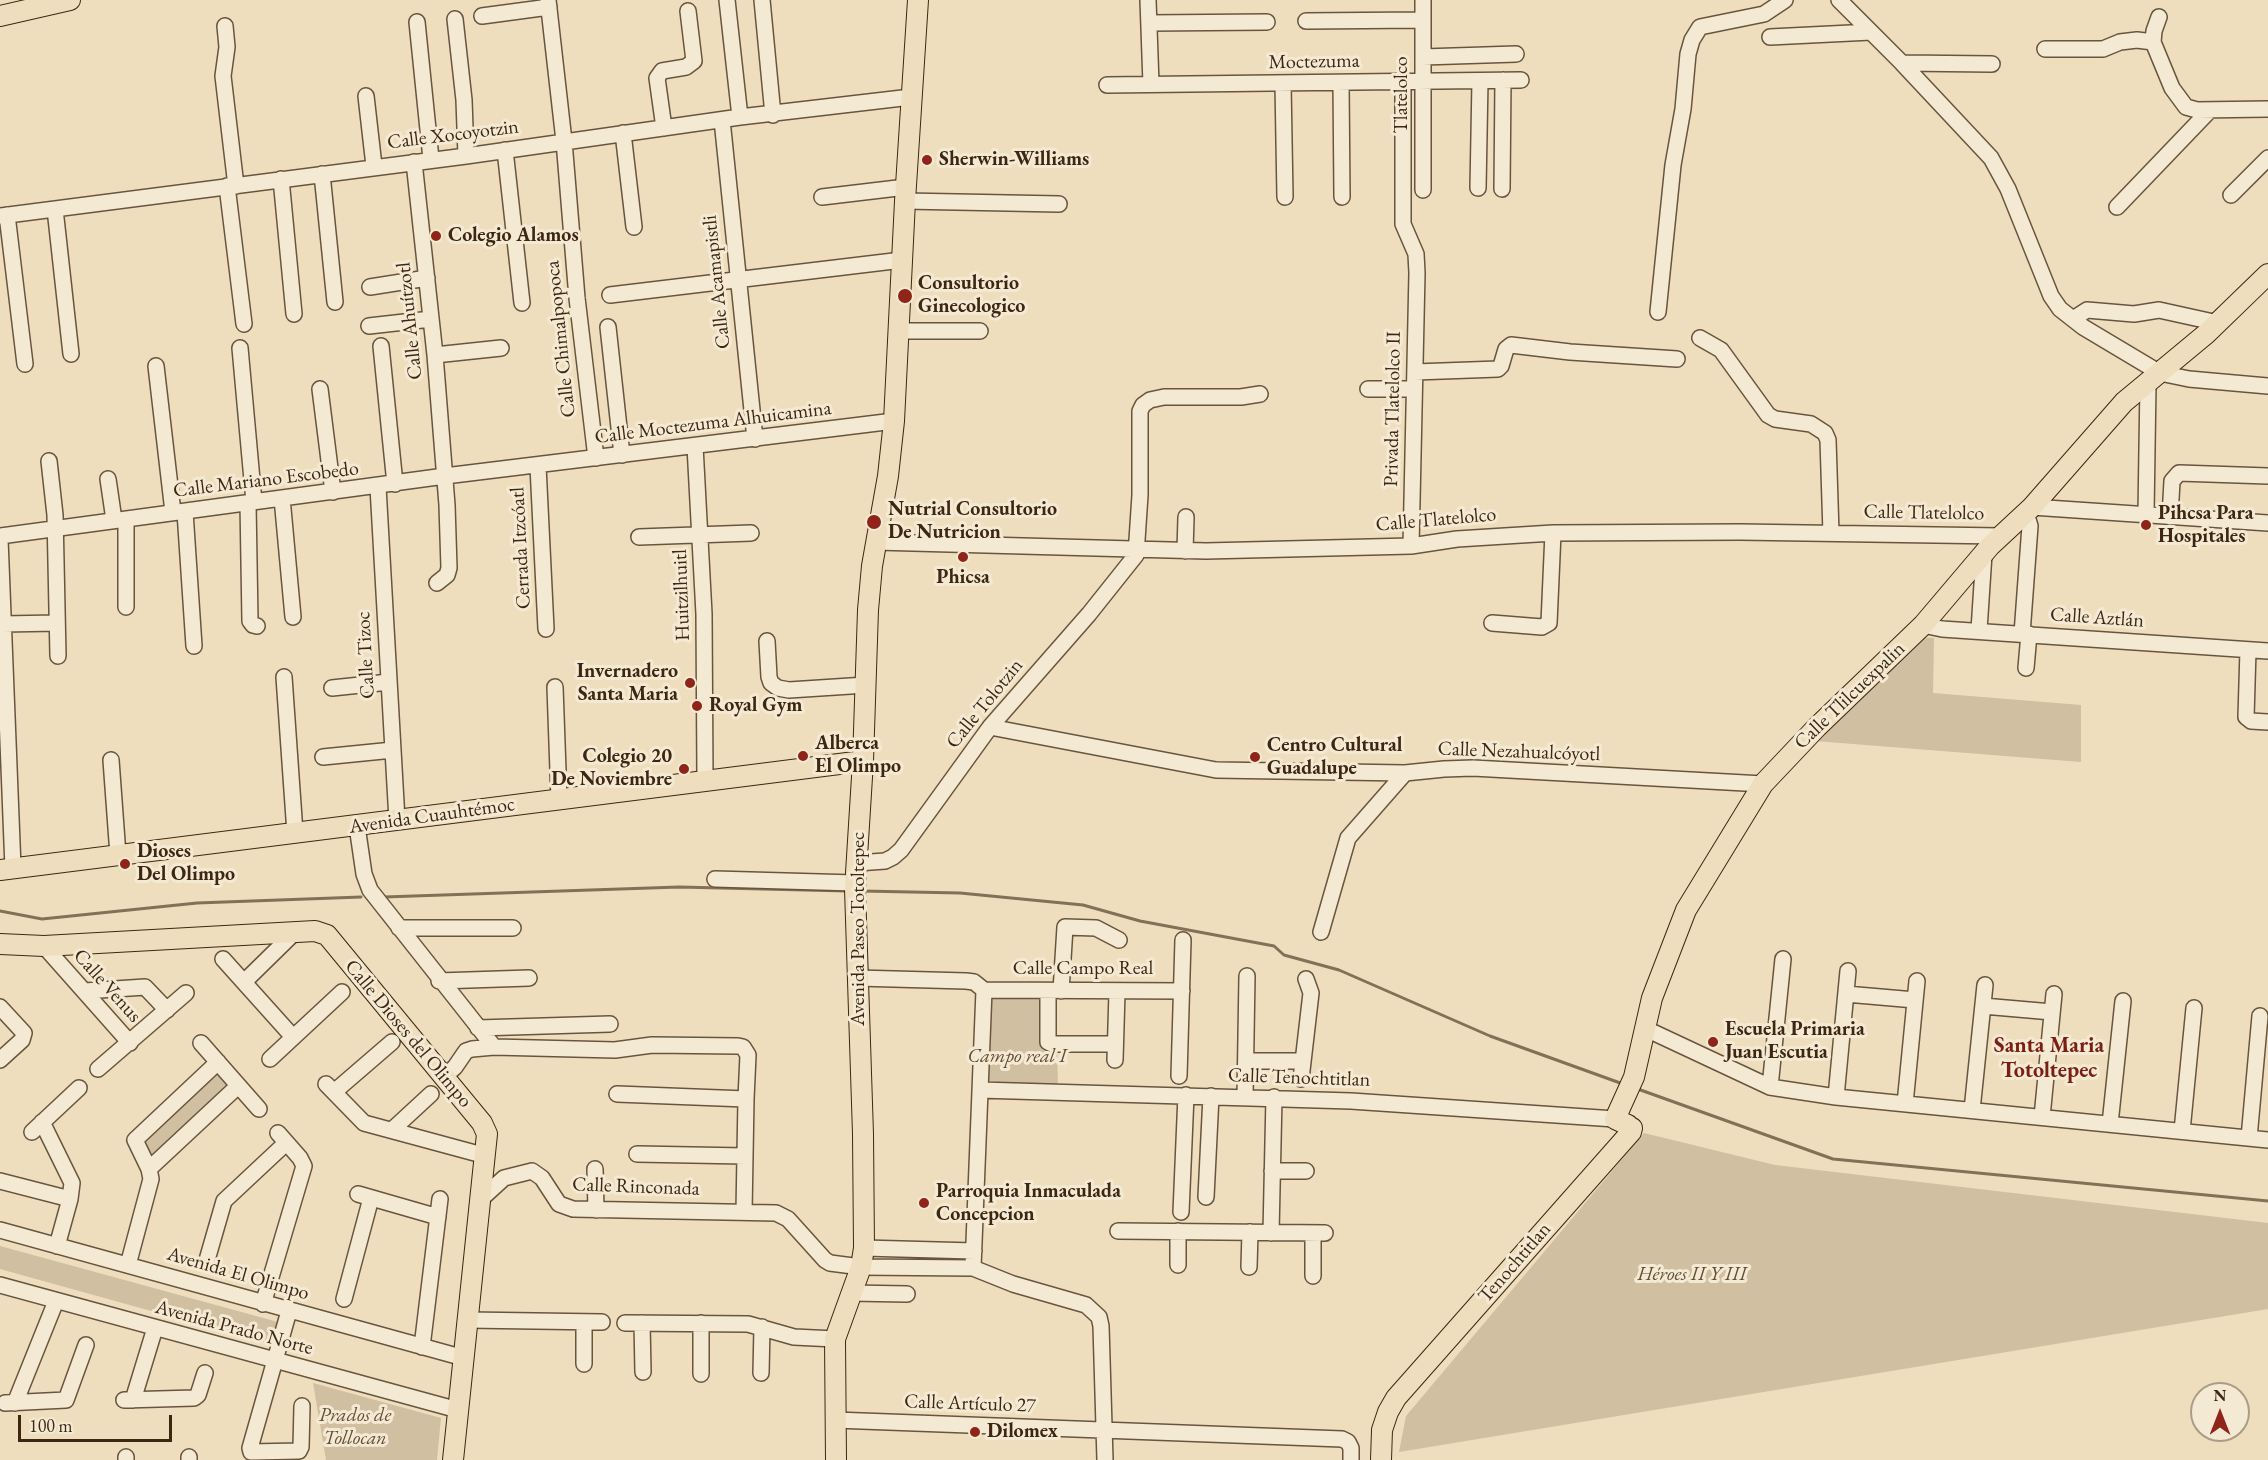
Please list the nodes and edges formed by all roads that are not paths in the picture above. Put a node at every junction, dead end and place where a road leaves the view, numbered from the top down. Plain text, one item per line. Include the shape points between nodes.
1 (66, 0) edge
2 (727, 0) edge
3 (762, 0) edge
4 (918, 0) edge
5 (1148, 0) edge
6 (1423, 0) edge
7 (1785, 0) edge
8 (1839, 0) edge
9 (549, 4) edge
10 (688, 11) dead end
11 (0, 15) edge
12 (482, 16) dead end
13 (2160, 17) dead end
14 (455, 19) dead end
15 (1422, 20) junction
16 (1306, 21) dead end
17 (417, 22) dead end
18 (1268, 22) dead end
19 (1150, 23) junction
20 (225, 26) dead end
21 (1871, 32) junction
22 (1770, 37) dead end
23 (2153, 42) junction
24 (2045, 49) dead end
25 (1516, 54) dead end
26 (1423, 57) junction
27 (1902, 63) junction
28 (1992, 64) dead end
29 (1503, 80) junction
30 (1521, 80) dead end
31 (1480, 81) junction
32 (1403, 82) junction
33 (1423, 82) junction
34 (1341, 83) junction
35 (1107, 84) dead end
36 (1151, 84) junction
37 (1283, 84) junction
38 (366, 96) dead end
39 (911, 97) junction
40 (2268, 109) edge
41 (2210, 110) junction
42 (773, 115) junction
43 (740, 117) junction
44 (722, 120) junction
45 (664, 128) junction
46 (624, 134) junction
47 (564, 141) junction
48 (505, 150) junction
49 (466, 156) junction
50 (2268, 158) edge
51 (431, 159) junction
52 (414, 162) junction
53 (374, 166) junction
54 (322, 174) junction
55 (281, 179) junction
56 (231, 186) junction
57 (1478, 188) dead end
58 (1502, 189) dead end
59 (1423, 190) dead end
60 (905, 194) junction
61 (2231, 195) dead end
62 (1342, 196) dead end
63 (822, 197) dead end
64 (1285, 197) dead end
65 (1059, 204) dead end
66 (2117, 207) dead end
67 (55, 209) junction
68 (4, 215) edge
69 (634, 227) dead end
70 (902, 260) junction
71 (2268, 274) edge
72 (427, 278) junction
73 (738, 278) junction
74 (370, 287) dead end
75 (610, 295) dead end
76 (336, 303) dead end
77 (522, 303) dead end
78 (1658, 312) dead end
79 (294, 314) dead end
80 (431, 319) junction
81 (2073, 319) junction
82 (2218, 323) junction
83 (244, 324) dead end
84 (369, 326) dead end
85 (609, 327) dead end
86 (899, 331) junction
87 (980, 331) dead end
88 (1700, 338) dead end
89 (381, 346) dead end
90 (240, 348) dead end
91 (501, 348) dead end
92 (71, 354) dead end
93 (435, 355) junction
94 (1677, 359) dead end
95 (25, 364) dead end
96 (156, 366) dead end
97 (1414, 372) junction
98 (2154, 378) junction
99 (2268, 386) edge
100 (320, 389) dead end
101 (1368, 389) dead end
102 (1414, 389) junction
103 (1260, 394) dead end
104 (894, 421) junction
105 (755, 439) junction
106 (695, 446) junction
107 (622, 455) junction
108 (596, 458) junction
109 (49, 461) dead end
110 (538, 466) junction
111 (445, 476) junction
112 (2268, 476) edge
113 (108, 479) dead end
114 (395, 484) junction
115 (378, 487) junction
116 (333, 492) junction
117 (282, 498) junction
118 (251, 502) junction
119 (2029, 510) junction
120 (179, 512) junction
121 (2146, 514) junction
122 (1186, 517) dead end
123 (2170, 517) junction
124 (120, 520) junction
125 (2268, 523) edge
126 (54, 529) junction
127 (751, 533) dead end
128 (1553, 533) junction
129 (1831, 533) junction
130 (700, 534) junction
131 (2000, 536) junction
132 (639, 537) dead end
133 (0, 538) edge
134 (876, 542) junction
135 (1411, 546) junction
136 (1137, 551) junction
137 (1185, 551) junction
138 (1984, 554) junction
139 (437, 583) dead end
140 (126, 607) dead end
141 (293, 617) dead end
142 (57, 623) junction
143 (1492, 623) dead end
144 (3, 624) junction
145 (1923, 625) junction
146 (257, 626) dead end
147 (546, 629) dead end
148 (1979, 630) junction
149 (2026, 634) junction
150 (768, 641) dead end
151 (194, 646) dead end
152 (2248, 650) junction
153 (2268, 651) edge
154 (58, 656) dead end
155 (2026, 669) dead end
156 (284, 676) dead end
157 (389, 682) junction
158 (3, 683) edge
159 (866, 685) junction
160 (555, 687) dead end
161 (332, 688) dead end
162 (2268, 722) edge
163 (990, 727) junction
164 (393, 750) junction
165 (323, 757) dead end
166 (111, 760) dead end
167 (863, 761) junction
168 (1405, 773) junction
169 (705, 779) junction
170 (1762, 784) junction
171 (559, 799) junction
172 (397, 820) junction
173 (357, 826) junction
174 (295, 833) junction
175 (118, 855) junction
176 (7, 869) edge
177 (715, 879) dead end
178 (855, 882) junction
179 (399, 928) junction
180 (513, 928) dead end
181 (1321, 932) dead end
182 (295, 933) junction
183 (1119, 940) dead end
184 (1182, 940) dead end
185 (0, 944) edge
186 (44, 946) junction
187 (223, 959) dead end
188 (1783, 959) dead end
189 (1848, 971) dead end
190 (1247, 976) dead end
191 (529, 978) dead end
192 (857, 978) junction
193 (1306, 978) dead end
194 (439, 981) junction
195 (1917, 981) dead end
196 (244, 982) junction
197 (1985, 985) dead end
198 (984, 990) junction
199 (84, 991) junction
200 (1054, 991) junction
201 (1182, 991) junction
202 (342, 992) dead end
203 (1117, 992) junction
204 (186, 993) dead end
205 (1846, 994) junction
206 (2054, 994) dead end
207 (1915, 1000) junction
208 (2123, 1001) dead end
209 (1983, 1006) junction
210 (0, 1007) edge
211 (2194, 1008) dead end
212 (167, 1010) junction
213 (2052, 1012) junction
214 (2260, 1016) dead end
215 (610, 1024) dead end
216 (478, 1028) junction
217 (1644, 1028) junction
218 (293, 1036) junction
219 (2263, 1038) edge
220 (392, 1042) dead end
221 (130, 1043) junction
222 (201, 1043) dead end
223 (494, 1047) junction
224 (270, 1059) dead end
225 (0, 1060) edge
226 (1246, 1061) junction
227 (1303, 1061) junction
228 (218, 1062) junction
229 (98, 1069) dead end
230 (1179, 1076) dead end
231 (444, 1077) junction
232 (1301, 1079) dead end
233 (1631, 1084) joint
234 (238, 1086) junction
235 (1770, 1087) junction
236 (80, 1088) dead end
237 (980, 1090) junction
238 (431, 1094) dead end
239 (617, 1094) dead end
240 (1186, 1095) junction
241 (1210, 1096) junction
242 (1245, 1096) junction
243 (1274, 1097) junction
244 (1836, 1097) junction
245 (743, 1100) junction
246 (1905, 1104) junction
247 (259, 1109) dead end
248 (1972, 1110) junction
249 (2042, 1117) junction
250 (1624, 1124) junction
251 (2110, 1124) junction
252 (392, 1130) junction
253 (2182, 1131) junction
254 (2249, 1138) junction
255 (2268, 1140) edge
256 (637, 1154) dead end
257 (486, 1156) junction
258 (745, 1156) junction
259 (149, 1169) junction
260 (595, 1169) dead end
261 (1272, 1171) junction
262 (1306, 1171) dead end
263 (0, 1181) edge
264 (1206, 1197) dead end
265 (70, 1199) junction
266 (440, 1199) dead end
267 (481, 1199) junction
268 (596, 1210) junction
269 (744, 1212) junction
270 (1181, 1212) dead end
271 (438, 1217) junction
272 (0, 1230) edge
273 (1118, 1231) dead end
274 (1178, 1231) junction
275 (1250, 1232) junction
276 (1270, 1233) junction
277 (57, 1246) junction
278 (974, 1251) junction
279 (862, 1257) junction
280 (207, 1260) dead end
281 (128, 1265) junction
282 (1178, 1265) dead end
283 (1249, 1267) dead end
284 (974, 1268) junction
285 (1313, 1276) dead end
286 (0, 1285) edge
287 (850, 1293) junction
288 (907, 1294) dead end
289 (344, 1299) dead end
290 (57, 1301) junction
291 (263, 1304) junction
292 (289, 1311) junction
293 (468, 1320) junction
294 (584, 1322) junction
295 (602, 1322) dead end
296 (626, 1323) dead end
297 (642, 1323) junction
298 (701, 1323) junction
299 (762, 1327) junction
300 (155, 1328) junction
301 (835, 1339) junction
302 (86, 1345) dead end
303 (422, 1347) junction
304 (464, 1358) junction
305 (275, 1361) junction
306 (584, 1364) dead end
307 (643, 1372) dead end
308 (205, 1373) dead end
309 (761, 1373) dead end
310 (701, 1374) dead end
311 (302, 1406) dead end
312 (458, 1410) junction
313 (835, 1420) junction
314 (1103, 1430) junction
315 (453, 1460) edge
316 (836, 1460) edge
317 (1105, 1460) edge
318 (1351, 1460) edge
319 (1381, 1460) edge

1 - 11 main road
2 - 43 street
3 - 42 street
4 - 39 main road, Avenida Paseo Totoltepec
5 - 19 street
6 - 15 street, Tlatelolco
7 - 78 street via 1764,14 1700,27 1692,40 1673,165
8 - 21 street
9 - 12 street
9 - 47 street, Calle Chimalpopoca
10 - 45 street via 694,61 686,67 662,71 657,78
13 - 23 street
14 - 49 street
15 - 16 street
15 - 26 street, Tlatelolco
17 - 51 street
18 - 19 street
19 - 36 street
20 - 56 street
21 - 22 street
21 - 27 street
23 - 24 street via 2120,42 2103,49
23 - 41 street via 2182,103 2191,109
25 - 26 street
26 - 33 street, Tlatelolco
27 - 28 street
27 - 81 street via 1991,158 2008,189 2051,296
29 - 30 street, Moctezuma
29 - 31 street, Moctezuma
29 - 58 street
31 - 33 street, Moctezuma
31 - 57 street
32 - 33 street, Moctezuma
32 - 34 street, Moctezuma
32 - 97 street, Privada Tlatelolco II via 1403,224 1416,254 1417,273
33 - 59 street, Tlatelolco
34 - 37 street, Moctezuma
34 - 62 street
35 - 36 street, Moctezuma
36 - 37 street, Moctezuma
37 - 64 street
38 - 53 street
39 - 42 street, Calle Xocoyotzin
39 - 60 main road, Avenida Paseo Totoltepec
40 - 41 street
41 - 66 street
42 - 43 street, Calle Xocoyotzin
43 - 44 street, Calle Xocoyotzin
44 - 45 street, Calle Xocoyotzin
44 - 73 street, Calle Acamapistli
45 - 46 street, Calle Xocoyotzin
46 - 47 street, Calle Xocoyotzin
46 - 69 street
47 - 48 street, Calle Xocoyotzin
47 - 108 street, Calle Chimalpopoca
48 - 49 street, Calle Xocoyotzin
48 - 77 street
49 - 51 street, Calle Xocoyotzin
50 - 61 street
51 - 52 street, Calle Xocoyotzin
52 - 53 street, Calle Xocoyotzin
52 - 72 street, Calle Ahuítzotl
53 - 54 street, Calle Xocoyotzin
54 - 55 street, Calle Xocoyotzin
54 - 76 street
55 - 56 street, Calle Xocoyotzin
55 - 79 street
56 - 67 street, Calle Xocoyotzin
56 - 83 street
60 - 63 street
60 - 65 street
60 - 70 main road, Avenida Paseo Totoltepec
67 - 68 street, Calle Xocoyotzin
67 - 92 street
68 - 95 street
70 - 73 street
70 - 86 main road, Avenida Paseo Totoltepec
71 - 82 main road, Calle Tlilcuexpalin
72 - 74 street
72 - 80 street, Calle Ahuítzotl
73 - 75 street
73 - 105 street, Calle Acamapistli
80 - 84 street
80 - 93 street, Calle Ahuítzotl
81 - 82 street via 2087,310 2134,314 2159,309
81 - 98 street
82 - 98 main road, Calle Tlilcuexpalin
85 - 107 street
86 - 87 street
86 - 104 main road, Avenida Paseo Totoltepec
88 - 129 street via 1721,350 1768,416 1811,424 1825,433
89 - 114 street
90 - 118 street
91 - 93 street
93 - 111 street, Calle Ahuítzotl
94 - 97 street via 1511,345 1498,369
96 - 120 street
97 - 102 street, Privada Tlatelolco II
98 - 99 street
98 - 119 main road, Calle Tlilcuexpalin via 2124,402
98 - 121 street
100 - 116 street
101 - 102 street
102 - 135 street, Privada Tlatelolco II
103 - 136 street via 1164,397 1143,405
104 - 105 street, Calle Moctezuma Alhuicamina
104 - 134 main road, Avenida Paseo Totoltepec
105 - 106 street, Calle Moctezuma Alhuicamina
106 - 107 street, Calle Moctezuma Alhuicamina
106 - 130 street, Huitzilhuitl
107 - 108 street, Calle Moctezuma Alhuicamina
108 - 110 street, Calle Moctezuma Alhuicamina
109 - 126 street
110 - 111 street, Calle Mariano Escobedo
110 - 147 street, Cerrada Itzcóatl
111 - 114 street, Calle Mariano Escobedo
111 - 139 street, Calle Ahuítzotl via 448,568
112 - 123 street via 2176,474
113 - 124 street
114 - 115 street, Calle Mariano Escobedo
115 - 116 street, Calle Mariano Escobedo
115 - 157 street, Calle Tizoc
116 - 117 street, Calle Mariano Escobedo
117 - 118 street, Calle Mariano Escobedo
117 - 141 street
118 - 120 street, Calle Mariano Escobedo
118 - 146 street via 250,621
119 - 121 street
119 - 131 main road, Calle Tlilcuexpalin
119 - 149 street
120 - 124 street, Calle Mariano Escobedo
120 - 151 street
121 - 123 street
122 - 137 street
123 - 125 street
124 - 126 street, Calle Mariano Escobedo
124 - 140 street
126 - 133 street, Calle Mariano Escobedo
126 - 142 street
127 - 130 street
128 - 129 street, Calle Tlatelolco
128 - 135 street, Calle Tlatelolco
128 - 143 street via 1549,623 1542,627
129 - 131 street, Calle Tlatelolco
130 - 132 street
130 - 169 street, Huitzilhuitl
131 - 138 main road, Calle Tlilcuexpalin
133 - 144 street
134 - 136 street, Calle Tlatelolco
134 - 159 main road, Avenida Paseo Totoltepec via 869,599
135 - 137 street, Calle Tlatelolco
136 - 137 street, Calle Tlatelolco
136 - 163 street, Calle Tolotzin via 1089,614
138 - 145 main road, Calle Tlilcuexpalin
138 - 148 street
142 - 144 street
142 - 154 street
144 - 158 street
145 - 148 street, Calle Aztlán
145 - 170 main road, Calle Tlilcuexpalin
148 - 149 street, Calle Aztlán
149 - 152 street, Calle Aztlán
149 - 155 street
150 - 159 street via 769,677 778,688
152 - 153 street, Calle Aztlán
152 - 162 street via 2246,717
156 - 174 street
157 - 161 street
157 - 164 street, Calle Tizoc
158 - 176 street
159 - 167 main road, Avenida Paseo Totoltepec
160 - 171 street
163 - 168 street, Calle Nezahualcóyotl via 1216,770
163 - 178 street, Calle Tolotzin via 901,850
164 - 165 street
164 - 172 street, Calle Tizoc
166 - 175 street
167 - 169 main road, Avenida Cuauhtémoc
167 - 178 main road, Avenida Paseo Totoltepec
168 - 170 street, Calle Nezahualcóyotl via 1473,768
168 - 181 street via 1348,838
169 - 171 main road, Avenida Cuauhtémoc
170 - 217 main road, Calle Tlilcuexpalin via 1686,910
171 - 172 main road, Avenida Cuauhtémoc
172 - 173 main road, Avenida Cuauhtémoc
173 - 174 main road, Avenida Cuauhtémoc
173 - 179 street via 366,883
174 - 175 main road, Avenida Cuauhtémoc
175 - 176 main road, Avenida Cuauhtémoc
177 - 178 street, Calle Tolotzin
178 - 192 main road, Avenida Paseo Totoltepec
179 - 180 street
179 - 194 street
182 - 186 main road, Calle Dioses del Olimpo
182 - 196 street
182 - 231 main road, Calle Dioses del Olimpo via 315,931 327,935
183 - 200 street via 1096,928 1065,927
184 - 201 street
185 - 186 main road, Calle Dioses del Olimpo
186 - 199 street, Calle Venus
187 - 196 street
188 - 235 street
189 - 205 street
190 - 226 street
191 - 194 street
192 - 198 street, Calle Campo Real via 966,981
192 - 279 main road, Avenida Paseo Totoltepec
193 - 227 street via 1311,993
194 - 216 street
195 - 207 street
196 - 218 street
197 - 209 street
198 - 200 street, Calle Campo Real
198 - 237 street
199 - 212 street via 145,987
199 - 221 street, Calle Venus
200 - 203 street, Calle Campo Real
200 - 203 street via 1048,1042 1115,1052
201 - 203 street, Calle Campo Real
201 - 230 street
202 - 218 street
204 - 212 street, Calle Venus
205 - 207 street
205 - 244 street
206 - 213 street
207 - 246 street
208 - 251 street
209 - 213 street
209 - 248 street
210 - 225 street via 24,1033 22,1040
211 - 253 street
212 - 221 street, Calle Venus
213 - 249 street
214 - 219 street
215 - 216 street
216 - 223 street
217 - 233 main road, Calle Tlilcuexpalin
217 - 235 street
218 - 224 street
219 - 254 street
220 - 252 street via 330,1088 364,1123
221 - 229 street
222 - 228 street
223 - 231 street via 466,1051
223 - 245 street via 743,1047 748,1055
226 - 227 street
226 - 242 street
227 - 232 street
228 - 234 street
228 - 259 street via 136,1137 135,1144
231 - 257 main road, Calle Dioses del Olimpo via 485,1128
233 - 250 main road, Tenochtitlan
234 - 247 street
234 - 259 street
235 - 244 street
236 - 265 street via 37,1127 72,1183
237 - 240 street, Calle Tenochtitlan
237 - 278 street
238 - 252 street
239 - 245 street
240 - 241 street, Calle Tenochtitlan
240 - 270 street
241 - 242 street, Calle Tenochtitlan
241 - 264 street
242 - 243 street, Calle Tenochtitlan
243 - 250 street, Calle Tenochtitlan
243 - 261 street
244 - 246 street
245 - 258 street
246 - 248 street
248 - 249 street
249 - 251 street
250 - 319 main road, Tenochtitlan via 1631,1132 1396,1398 1382,1430
251 - 253 street
252 - 257 street
253 - 254 street
254 - 255 street
256 - 258 street
257 - 267 main road, Calle Dioses del Olimpo
258 - 269 street
259 - 281 street via 150,1185
260 - 268 street
261 - 262 street
261 - 276 street
263 - 265 street
265 - 277 street
266 - 271 street
267 - 268 street, Calle Rinconada via 504,1178 532,1171 542,1178 559,1203 573,1209
267 - 293 main road, Calle Dioses del Olimpo
268 - 269 street, Calle Rinconada
269 - 279 street, Calle Rinconada via 783,1215 825,1260 837,1265
271 - 289 street via 364,1196
271 - 303 street
272 - 277 street, Avenida El Olimpo
273 - 274 street
274 - 275 street
274 - 282 street
275 - 276 street
275 - 283 street
276 - 285 street via 1319,1233
277 - 281 street, Avenida El Olimpo
278 - 279 street
278 - 284 street
279 - 284 street
279 - 287 main road, Avenida Paseo Totoltepec
280 - 291 street via 224,1201 282,1138 304,1166
281 - 291 street, Avenida El Olimpo
284 - 314 street via 1086,1305 1099,1317
286 - 290 street, Avenida Prado Norte
287 - 288 street
287 - 301 main road, Avenida Paseo Totoltepec
290 - 300 street, Avenida Prado Norte
290 - 302 street via 10,1403 66,1400
291 - 292 street, Avenida El Olimpo
292 - 303 street, Avenida El Olimpo
292 - 305 street
293 - 294 street
293 - 304 main road, Calle Dioses del Olimpo
294 - 295 street
294 - 306 street
296 - 297 street
297 - 298 street
297 - 307 street
298 - 299 street
298 - 310 street
299 - 301 street via 794,1337
299 - 309 street
300 - 305 street, Avenida Prado Norte
300 - 308 street via 129,1400 194,1398
301 - 313 main road, Avenida Paseo Totoltepec
303 - 304 street, Avenida El Olimpo
304 - 312 main road, Calle Dioses del Olimpo
305 - 311 street via 251,1452 299,1451
305 - 312 street, Avenida Prado Norte
312 - 315 main road, Calle Dioses del Olimpo
313 - 314 street, Calle Artículo 27
313 - 316 main road, Avenida Paseo Totoltepec
314 - 317 street
314 - 318 street, Calle Artículo 27 via 1342,1439 1351,1448

